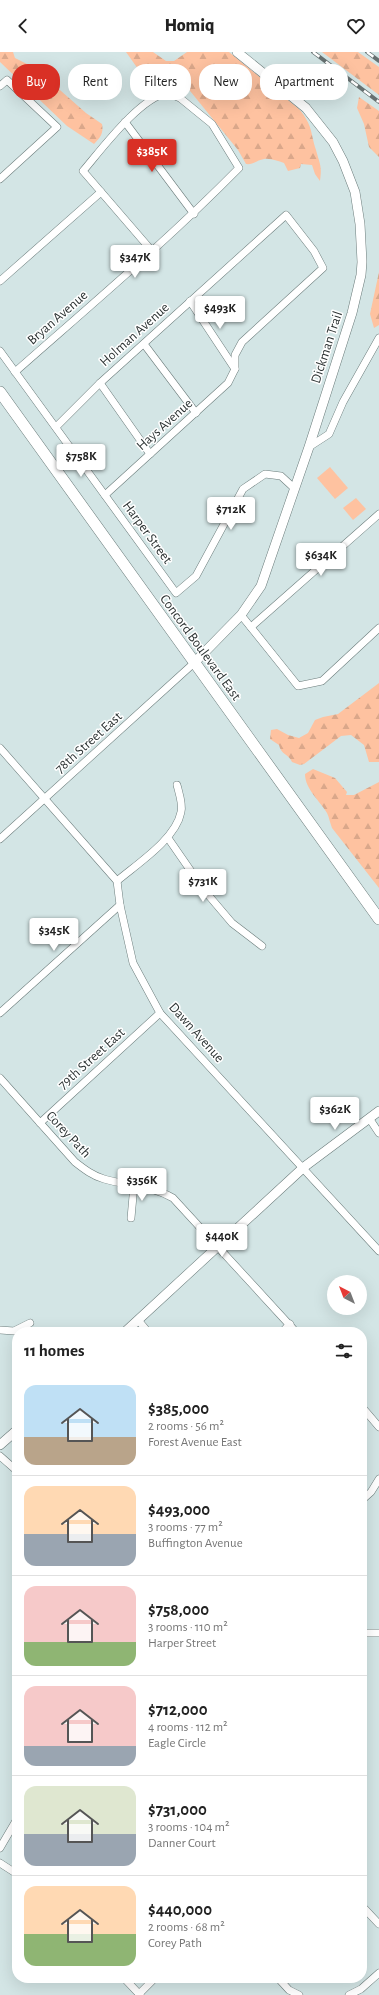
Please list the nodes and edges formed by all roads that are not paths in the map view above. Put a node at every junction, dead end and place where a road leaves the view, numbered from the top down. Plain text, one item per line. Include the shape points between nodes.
1 (237, 52) edge
2 (0, 86) edge
3 (125, 122) junction
4 (0, 179) edge
5 (102, 192) junction
6 (194, 214) junction
7 (152, 252) junction
8 (0, 281) edge
9 (190, 301) junction
10 (379, 338) edge
11 (144, 344) junction
12 (0, 351) edge
13 (235, 369) junction
14 (15, 372) junction
15 (100, 383) junction
16 (0, 392) edge
17 (196, 413) junction
18 (56, 426) junction
19 (309, 447) junction
20 (150, 454) junction
21 (294, 488) junction
22 (105, 495) junction
23 (379, 514) edge
24 (241, 615) junction
25 (251, 627) junction
26 (379, 628) edge
27 (194, 663) junction
28 (0, 748) edge
29 (177, 785) dead end
30 (46, 798) junction
31 (168, 838) junction
32 (0, 839) edge
33 (117, 881) junction
34 (120, 905) junction
35 (379, 919) edge
36 (262, 946) dead end
37 (0, 1013) edge
38 (160, 1013) junction
39 (0, 1078) edge
40 (379, 1110) edge
41 (369, 1118) junction
42 (40, 1122) junction
43 (379, 1133) edge
44 (304, 1167) junction
45 (134, 1185) junction
46 (131, 1218) dead end
47 (218, 1248) junction
48 (379, 1251) edge
49 (138, 1320) junction
50 (30, 1323) dead end
51 (290, 1324) junction
52 (22, 1327) edge
53 (130, 1327) edge
54 (144, 1327) edge
55 (287, 1327) edge
56 (292, 1327) edge
57 (0, 1330) edge
58 (12, 1331) edge
59 (367, 1413) edge
60 (379, 1426) edge
61 (12, 1434) edge
62 (0, 1445) edge
63 (0, 1456) edge
64 (12, 1467) edge
65 (379, 1479) edge
66 (367, 1496) edge
67 (367, 1633) edge
68 (379, 1634) edge
69 (12, 1828) edge
70 (0, 1848) edge
71 (0, 1863) edge
72 (12, 1871) edge
73 (367, 1911) edge
74 (379, 1924) edge
75 (379, 1973) edge
76 (129, 1983) edge
77 (150, 1983) edge
78 (283, 1983) edge
79 (139, 1994) edge
80 (299, 1995) edge
81 (349, 1995) edge

1 - 19 street, Dickman Trail via 306,108 325,130 343,161 358,207 362,251 361,275 352,313
2 - 4 street via 7,80 57,127
3 - 5 street via 83,171
3 - 6 street
3 - 6 street, Bryan Avenue via 156,97 168,93 180,98 212,124 239,168
5 - 7 street
5 - 8 street
6 - 7 street, Bryan Avenue
7 - 14 street, Bryan Avenue
9 - 11 street, Holman Avenue
9 - 13 street
9 - 13 street, Holman Avenue via 286,215 314,251 322,268 242,342 235,355
10 - 19 street via 343,402 329,434
11 - 15 street, Holman Avenue
11 - 17 street
12 - 14 street, Harper Street
13 - 17 street, Hays Avenue via 228,383
14 - 18 street, Harper Street
15 - 18 street, Holman Avenue
15 - 20 street
16 - 27 main road, Concord Boulevard East
17 - 20 street, Hays Avenue
18 - 22 street, Harper Street
19 - 21 street, Dickman Trail
20 - 22 street, Hays Avenue
21 - 22 street, Harper Street via 281,476 265,474 244,489 196,576 176,593
21 - 24 street, Dickman Trail via 261,586
23 - 25 street
24 - 25 street
24 - 27 street, Dickman Trail
25 - 26 street via 298,686 322,681
27 - 30 street, 78th Street East
27 - 35 main road, Concord Boulevard East
28 - 30 street
29 - 31 street via 182,811 178,825
30 - 32 street, 78th Street East
30 - 33 street
31 - 33 street
31 - 36 street via 204,890 232,922
33 - 34 street, Dawn Avenue
34 - 37 street
34 - 38 street, Dawn Avenue via 133,963
38 - 42 street, 79th Street East
38 - 44 street, Dawn Avenue
39 - 42 street, Corey Path
40 - 41 street
41 - 43 street
41 - 44 street
42 - 45 street, Corey Path via 75,1162 90,1173 104,1179
44 - 47 street
44 - 48 street, Dawn Avenue
45 - 46 street
45 - 47 street, Corey Path via 160,1191 173,1198
47 - 49 street
47 - 51 street, Corey Path
49 - 53 street
49 - 54 street
50 - 52 street
51 - 55 street
51 - 56 street, Corey Path
57 - 58 street
59 - 60 street
61 - 62 street
63 - 64 street
65 - 66 street
67 - 68 street
69 - 70 street
71 - 72 street
73 - 74 street
75 - 81 street
76 - 79 street
77 - 79 street
78 - 80 street

